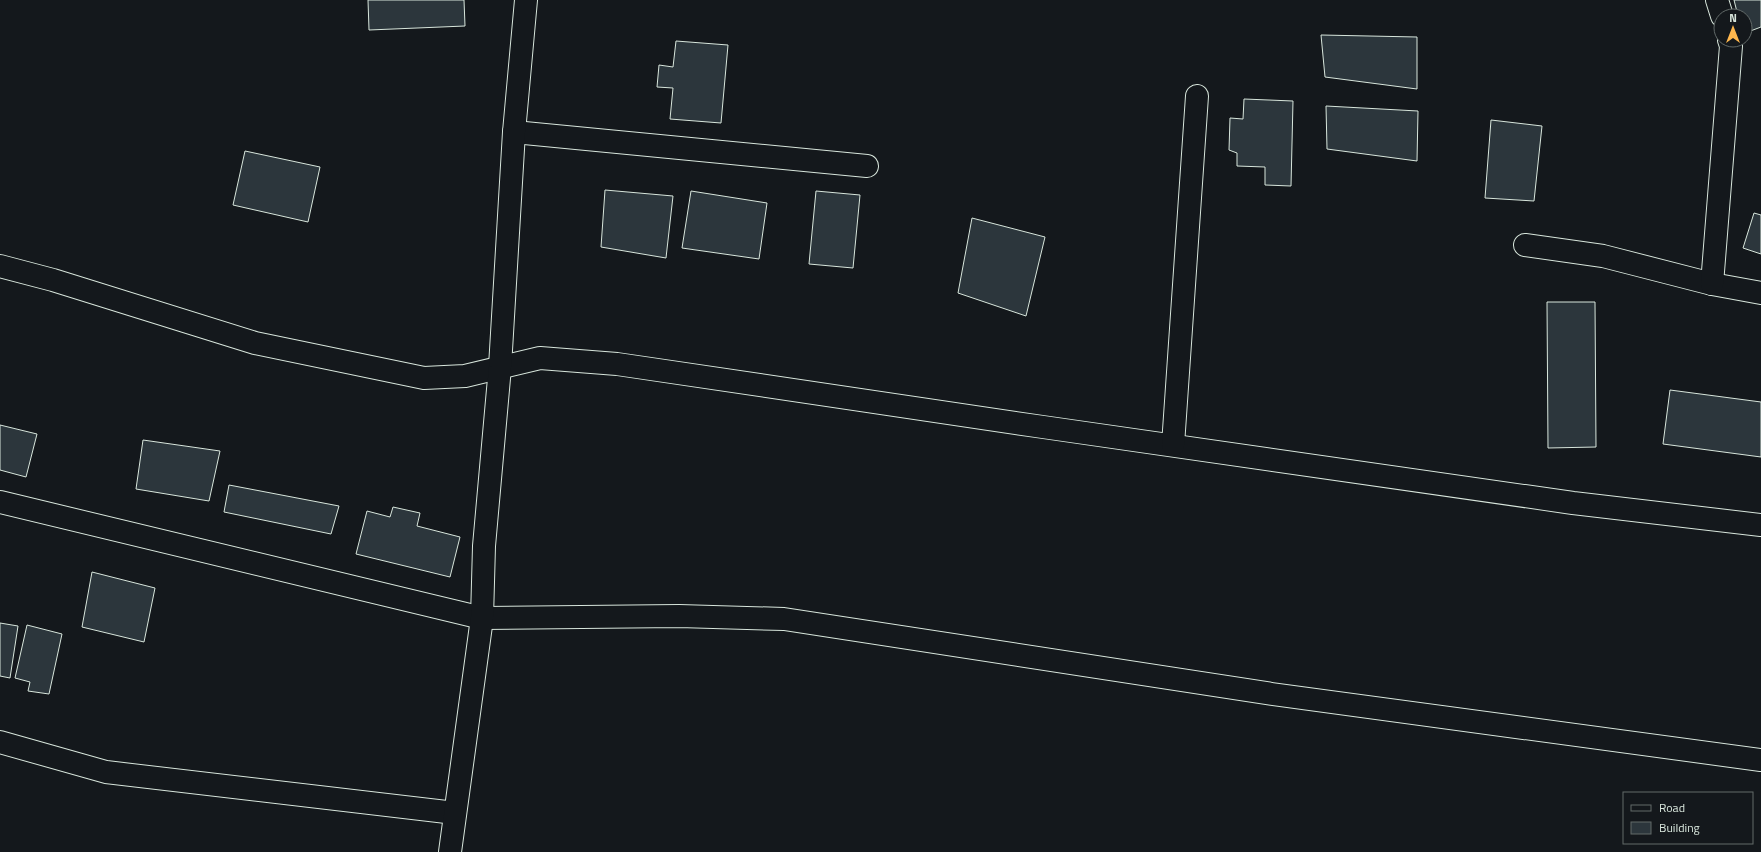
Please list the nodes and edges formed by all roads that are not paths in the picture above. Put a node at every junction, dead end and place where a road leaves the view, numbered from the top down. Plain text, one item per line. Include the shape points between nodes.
1 (526, 0) edge
2 (1731, 48) edge
3 (1196, 96) dead end
4 (514, 132) junction
5 (867, 166) dead end
6 (1525, 244) dead end
7 (0, 266) edge
8 (1712, 284) junction
9 (1761, 293) edge
10 (500, 367) junction
11 (1173, 446) junction
12 (0, 502) edge
13 (1761, 525) edge
14 (482, 618) junction
15 (0, 742) edge
16 (1761, 760) edge
17 (455, 813) junction
18 (450, 852) edge

1 - 4 street
2 - 8 street
3 - 11 street
4 - 5 street
4 - 10 street
6 - 8 street via 1603,256
7 - 10 street via 255,343 424,378 465,376
8 - 9 street
10 - 11 street via 540,358 617,364
10 - 14 street via 484,546
11 - 13 street via 1573,503
12 - 14 street
14 - 16 street via 679,616 784,619 1272,694
14 - 17 street
15 - 17 street via 106,772
17 - 18 street

